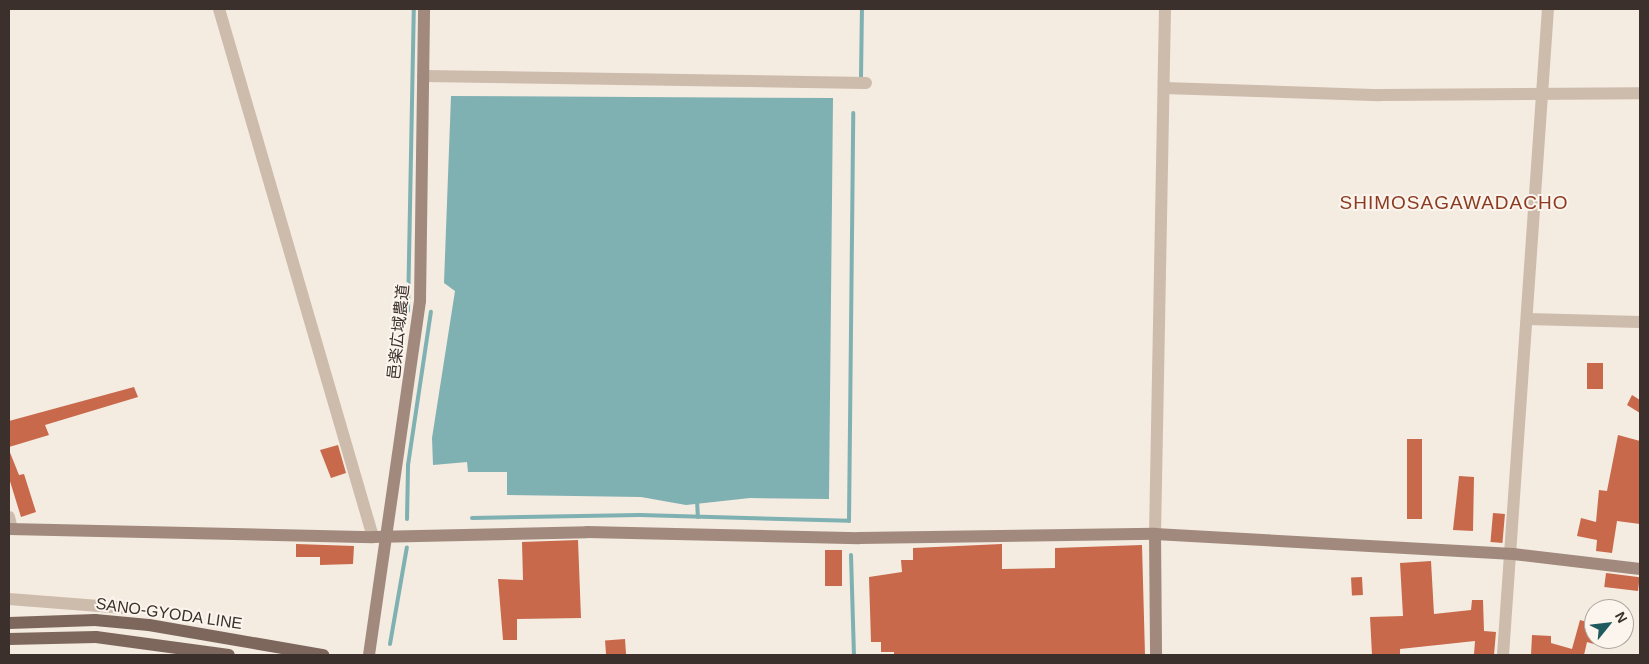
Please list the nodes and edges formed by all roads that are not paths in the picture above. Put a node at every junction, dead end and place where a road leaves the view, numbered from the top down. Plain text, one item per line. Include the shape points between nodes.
1 (219, 9) edge
2 (424, 9) edge
3 (1165, 9) edge
4 (1548, 9) edge
5 (423, 76) junction
6 (866, 83) dead end
7 (1164, 88) junction
8 (1640, 93) edge
9 (1542, 95) junction
10 (1528, 319) junction
11 (1640, 322) edge
12 (10, 525) edge
13 (1155, 534) junction
14 (373, 537) junction
15 (387, 537) junction
16 (1512, 554) junction
17 (1640, 569) edge
18 (9, 599) edge
19 (125, 608) dead end
20 (9, 623) edge
21 (9, 639) edge
22 (229, 655) edge
23 (323, 655) edge
24 (369, 655) edge
25 (1156, 655) edge
26 (1503, 655) edge

1 - 14 street
2 - 5 street, 邑楽広域農道
3 - 7 street
4 - 9 street
5 - 6 street
5 - 15 street, 邑楽広域農道 via 420,301
7 - 9 street
7 - 13 street
8 - 9 street
9 - 10 street
10 - 11 street
10 - 16 street
12 - 14 street
13 - 15 street via 859,538 586,532
13 - 16 street
13 - 25 street
14 - 15 street
15 - 24 street, 邑楽広域農道
16 - 17 street
16 - 26 street
18 - 19 street
20 - 23 main road, SANO-GYODA LINE via 95,620 206,634
21 - 22 main road, SANO-GYODA LINE via 96,636

